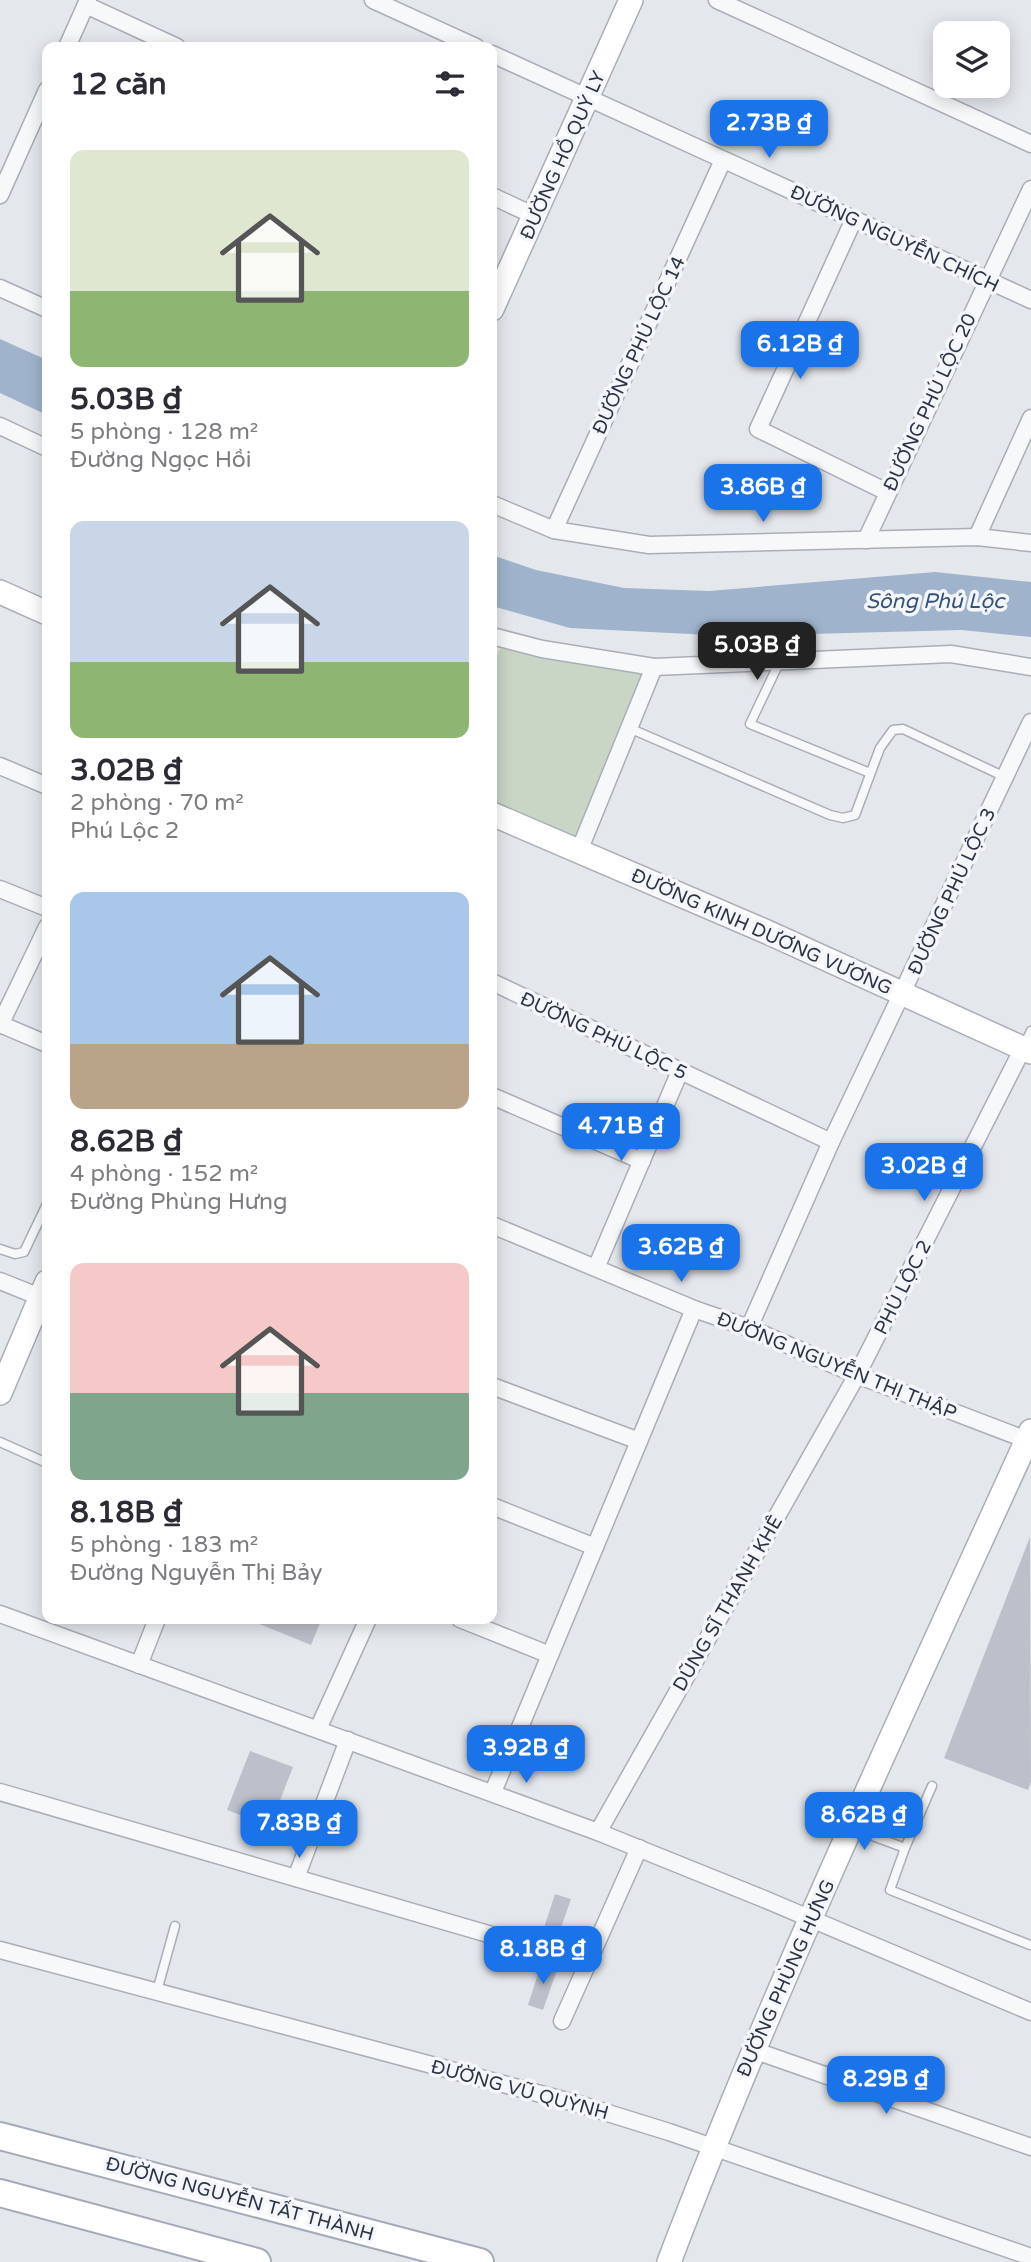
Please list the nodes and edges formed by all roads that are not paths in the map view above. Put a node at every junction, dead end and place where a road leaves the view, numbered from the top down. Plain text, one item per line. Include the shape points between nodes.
1 (373, 0) edge
2 (631, 0) edge
3 (717, 0) edge
4 (87, 2) edge
5 (69, 42) edge
6 (167, 42) edge
7 (465, 42) edge
8 (497, 56) edge
9 (588, 98) junction
10 (42, 101) edge
11 (1031, 144) edge
12 (723, 160) junction
13 (1031, 188) edge
14 (0, 195) edge
15 (497, 198) edge
16 (535, 216) junction
17 (854, 219) junction
18 (987, 280) junction
19 (0, 288) edge
20 (497, 298) edge
21 (1031, 300) edge
22 (42, 307) edge
23 (1031, 418) edge
24 (0, 426) edge
25 (1027, 437) edge
26 (42, 446) edge
27 (887, 492) junction
28 (497, 506) edge
29 (554, 530) junction
30 (977, 537) junction
31 (866, 540) junction
32 (1031, 542) edge
33 (0, 592) edge
34 (42, 611) edge
35 (497, 637) edge
36 (779, 663) junction
37 (654, 667) junction
38 (1031, 667) edge
39 (1031, 722) edge
40 (629, 728) junction
41 (1027, 740) edge
42 (0, 766) edge
43 (870, 774) junction
44 (1005, 777) junction
45 (42, 784) edge
46 (497, 816) edge
47 (579, 851) junction
48 (0, 889) edge
49 (42, 906) edge
50 (42, 937) edge
51 (497, 984) edge
52 (902, 993) junction
53 (0, 1024) edge
54 (42, 1042) edge
55 (1028, 1044) edge
56 (681, 1071) junction
57 (497, 1099) edge
58 (831, 1142) junction
59 (642, 1161) junction
60 (42, 1214) edge
61 (497, 1227) edge
62 (0, 1249) edge
63 (596, 1268) junction
64 (0, 1281) edge
65 (42, 1304) edge
66 (694, 1309) junction
67 (749, 1328) junction
68 (857, 1375) junction
69 (497, 1388) edge
70 (0, 1393) edge
71 (1029, 1436) edge
72 (639, 1441) junction
73 (0, 1442) edge
74 (42, 1461) edge
75 (497, 1508) edge
76 (595, 1547) junction
77 (0, 1614) edge
78 (155, 1624) edge
79 (366, 1624) edge
80 (472, 1624) edge
81 (550, 1655) junction
82 (139, 1665) junction
83 (318, 1729) junction
84 (348, 1740) junction
85 (932, 1786) dead end
86 (0, 1792) edge
87 (493, 1792) junction
88 (851, 1828) junction
89 (598, 1832) junction
90 (639, 1848) junction
91 (905, 1848) junction
92 (296, 1878) junction
93 (810, 1919) junction
94 (175, 1926) dead end
95 (1030, 1945) edge
96 (0, 1950) edge
97 (588, 1964) junction
98 (157, 1992) junction
99 (1031, 2012) edge
100 (562, 2021) dead end
101 (753, 2050) junction
102 (0, 2136) edge
103 (713, 2147) junction
104 (1031, 2147) edge
105 (0, 2193) edge
106 (1031, 2258) edge
107 (257, 2262) edge
108 (480, 2262) edge
109 (669, 2262) edge

1 - 7 street
2 - 9 street, ĐƯỜNG HỒ QUÝ LY
3 - 11 street
4 - 5 street
4 - 6 street
8 - 9 street, ĐƯỜNG NGUYỄN CHÍCH
9 - 12 street, ĐƯỜNG NGUYỄN CHÍCH
9 - 16 street, ĐƯỜNG HỒ QUÝ LY
10 - 14 street
12 - 17 street, ĐƯỜNG NGUYỄN CHÍCH
12 - 29 street, ĐƯỜNG PHÚ LỘC 14
13 - 18 street, ĐƯỜNG PHÚ LỘC 20
15 - 16 street
16 - 20 street, ĐƯỜNG HỒ QUÝ LY
17 - 18 street, ĐƯỜNG NGUYỄN CHÍCH
17 - 27 street via 758,429
18 - 21 street, ĐƯỜNG NGUYỄN CHÍCH
18 - 27 street, ĐƯỜNG PHÚ LỘC 20
19 - 22 street
23 - 25 street
24 - 26 street
25 - 30 street
27 - 31 street, ĐƯỜNG PHÚ LỘC 20
28 - 29 street
29 - 31 street via 649,545
30 - 31 street
30 - 32 street
33 - 34 street
35 - 37 street
36 - 37 street
36 - 38 street via 951,654
36 - 43 lane via 750,723
37 - 40 street
39 - 41 street, ĐƯỜNG PHÚ LỘC 3
40 - 43 lane via 843,818 855,815
40 - 47 street
41 - 44 street, ĐƯỜNG PHÚ LỘC 3
42 - 45 street
43 - 44 lane via 893,730 904,729
44 - 52 street, ĐƯỜNG PHÚ LỘC 3
46 - 47 street, ĐƯỜNG KINH DƯƠNG VƯƠNG
47 - 52 street, ĐƯỜNG KINH DƯƠNG VƯƠNG
48 - 49 street
50 - 53 street
51 - 56 street, ĐƯỜNG PHÚ LỘC 5
52 - 55 street, ĐƯỜNG KINH DƯƠNG VƯƠNG
52 - 58 street, ĐƯỜNG PHÚ LỘC 3
53 - 54 street
55 - 68 street, PHÚ LỘC 2
56 - 58 street, ĐƯỜNG PHÚ LỘC 5
56 - 59 street
57 - 59 street
58 - 67 street, ĐƯỜNG PHÚ LỘC 3
59 - 63 street
60 - 62 lane via 23,1252
61 - 63 street, ĐƯỜNG NGUYỄN THỊ THẬP
63 - 66 street, ĐƯỜNG NGUYỄN THỊ THẬP
64 - 65 street
65 - 70 street
66 - 67 street, ĐƯỜNG NGUYỄN THỊ THẬP
66 - 72 street
67 - 68 street, ĐƯỜNG NGUYỄN THỊ THẬP
68 - 71 street, ĐƯỜNG NGUYỄN THỊ THẬP
68 - 89 street, DŨNG SĨ THANH KHÊ
69 - 72 street
71 - 88 street, ĐƯỜNG PHÙNG HƯNG
72 - 76 street
73 - 74 lane
75 - 76 street
76 - 81 street
77 - 82 street
78 - 82 street
79 - 83 street
80 - 81 street
81 - 87 street
82 - 83 street
83 - 84 street
84 - 87 street
84 - 92 street
85 - 91 lane
86 - 92 street
87 - 89 street
88 - 91 lane
88 - 93 street, ĐƯỜNG PHÙNG HƯNG
89 - 90 street
90 - 93 street
90 - 97 street
91 - 95 lane via 890,1890
92 - 97 street
93 - 99 street
93 - 101 street, ĐƯỜNG PHÙNG HƯNG
94 - 98 lane
96 - 98 street, ĐƯỜNG VŨ QUỲNH
97 - 100 street
98 - 103 street, ĐƯỜNG VŨ QUỲNH via 582,2105
101 - 103 street, ĐƯỜNG PHÙNG HƯNG
101 - 104 street
102 - 108 main road, ĐƯỜNG NGUYỄN TẤT THÀNH
103 - 106 street, ĐƯỜNG VŨ QUỲNH
103 - 109 street, ĐƯỜNG PHÙNG HƯNG
105 - 107 main road

